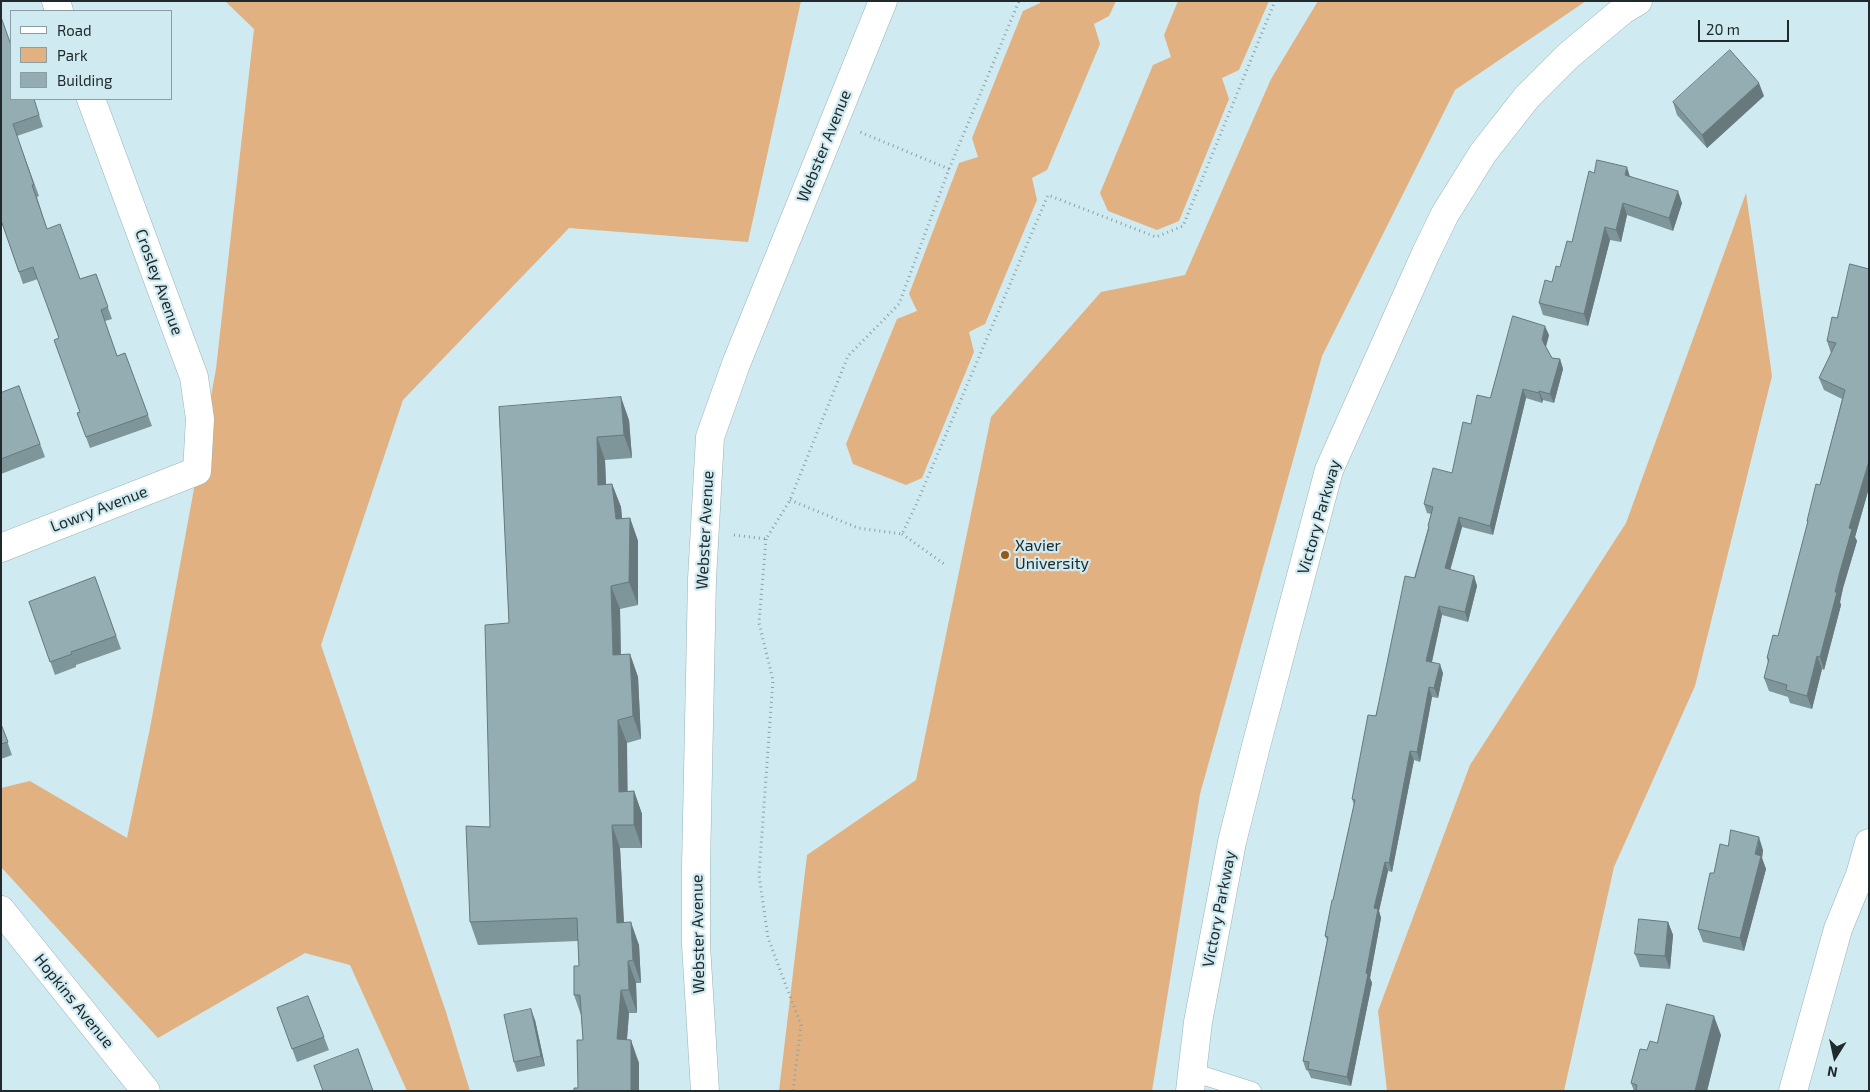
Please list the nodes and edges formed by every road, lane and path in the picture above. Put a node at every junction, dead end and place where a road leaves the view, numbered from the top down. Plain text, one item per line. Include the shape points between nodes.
1 (883, 1) edge
2 (1018, 1) edge
3 (1275, 1) edge
4 (1638, 1) edge
5 (92, 100) edge
6 (834, 121) junction
7 (949, 169) junction
8 (197, 471) joint
9 (790, 500) junction
10 (704, 532) junction
11 (902, 534) junction
12 (766, 539) junction
13 (1, 548) edge
14 (944, 564) dead end
15 (1869, 843) edge
16 (1865, 874) edge
17 (1, 910) edge
18 (1191, 1082) edge
19 (146, 1091) edge
20 (704, 1091) edge
21 (793, 1091) edge
22 (1252, 1091) edge
23 (1793, 1091) edge

1 - 6 street, Webster Avenue
2 - 7 path
3 - 11 path via 1183,226 1156,237 1048,195
4 - 18 street, Victory Parkway via 1568,56 1527,97 1483,153 1445,214 1426,253 1329,470 1232,842 1198,1022
5 - 8 street, Crosley Avenue via 194,377 200,419
6 - 7 path
6 - 10 street, Webster Avenue via 710,437
7 - 9 path via 898,304 848,356
8 - 13 street, Lowry Avenue
9 - 11 path via 858,528
9 - 12 path
10 - 12 path
10 - 20 street, Webster Avenue via 696,945
11 - 14 path
12 - 21 path via 759,623 773,680 759,875 768,938 801,1025
15 - 16 street
16 - 23 street via 1838,930
17 - 19 street, Hopkins Avenue
18 - 22 lane

